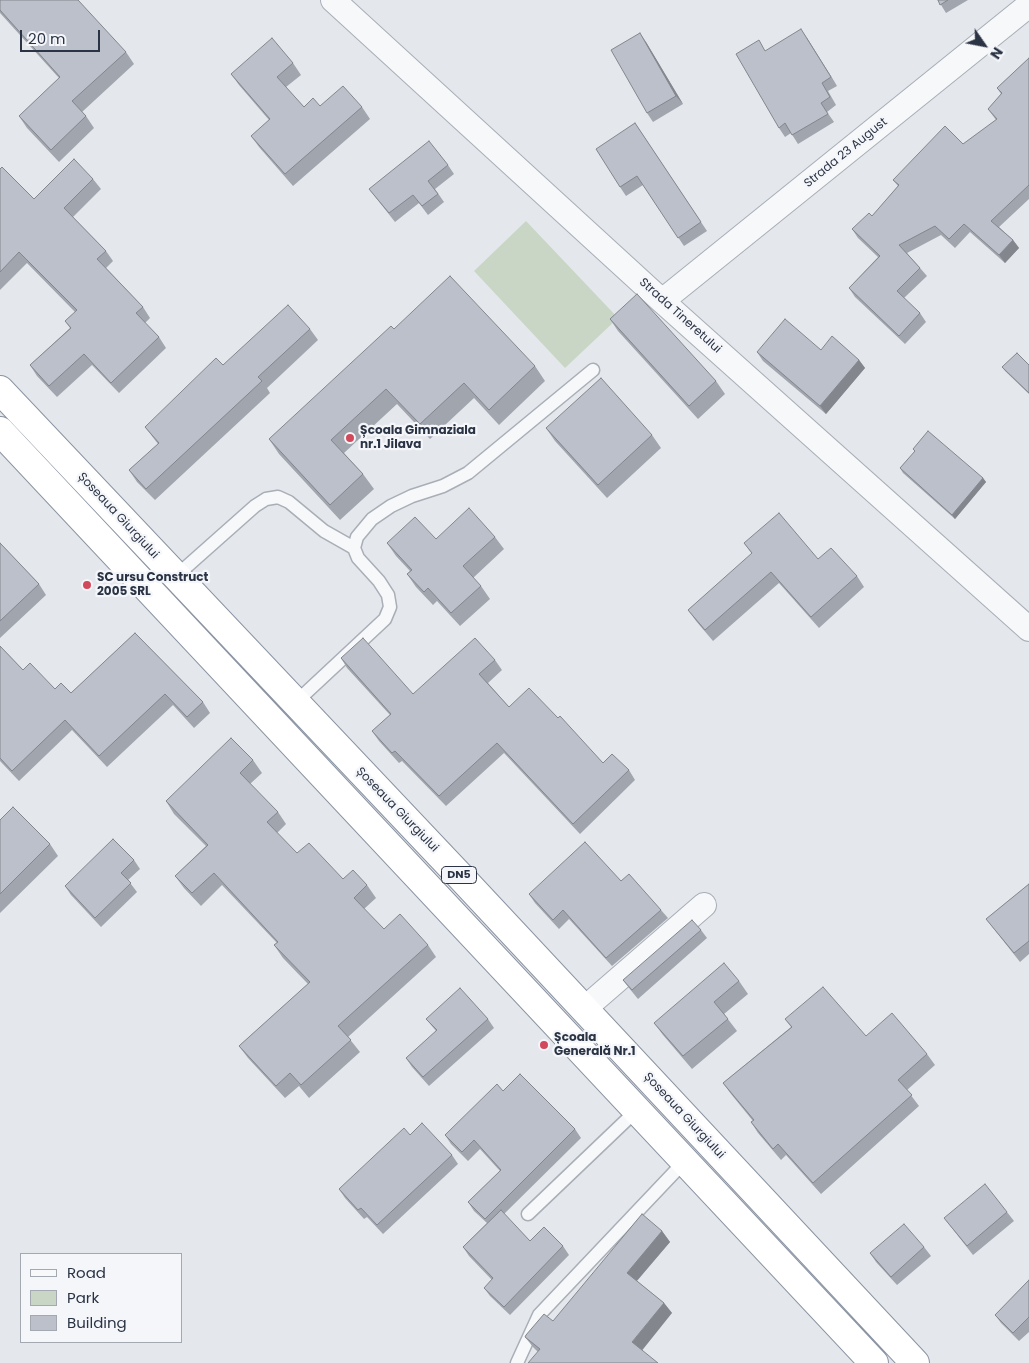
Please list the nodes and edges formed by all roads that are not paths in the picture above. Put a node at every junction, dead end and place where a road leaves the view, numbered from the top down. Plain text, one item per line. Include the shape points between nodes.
1 (333, 0) edge
2 (1029, 5) edge
3 (662, 301) junction
4 (593, 370) dead end
5 (0, 390) edge
6 (0, 431) edge
7 (354, 548) junction
8 (175, 577) junction
9 (1029, 629) edge
10 (294, 703) junction
11 (704, 905) dead end
12 (584, 1009) junction
13 (637, 1110) junction
14 (684, 1161) junction
15 (528, 1214) dead end
16 (517, 1363) edge
17 (874, 1363) edge
18 (915, 1363) edge

1 - 3 street, Strada Tineretului
2 - 3 street, Strada 23 August
3 - 9 street, Strada Tineretului
4 - 7 lane via 468,473 398,503 372,519 357,537
5 - 8 highway, Șoseaua Giurgiului / DN5
6 - 13 highway, DN5
7 - 8 lane via 324,531 289,502 278,497 266,499 255,506
7 - 10 lane via 358,558 388,595 390,607 385,619
8 - 10 highway, Șoseaua Giurgiului / DN5
10 - 12 highway, Șoseaua Giurgiului / DN5
11 - 12 street
12 - 18 highway, Șoseaua Giurgiului / DN5
13 - 14 highway, DN5
13 - 15 lane
14 - 16 lane via 539,1315
14 - 17 highway, DN5

